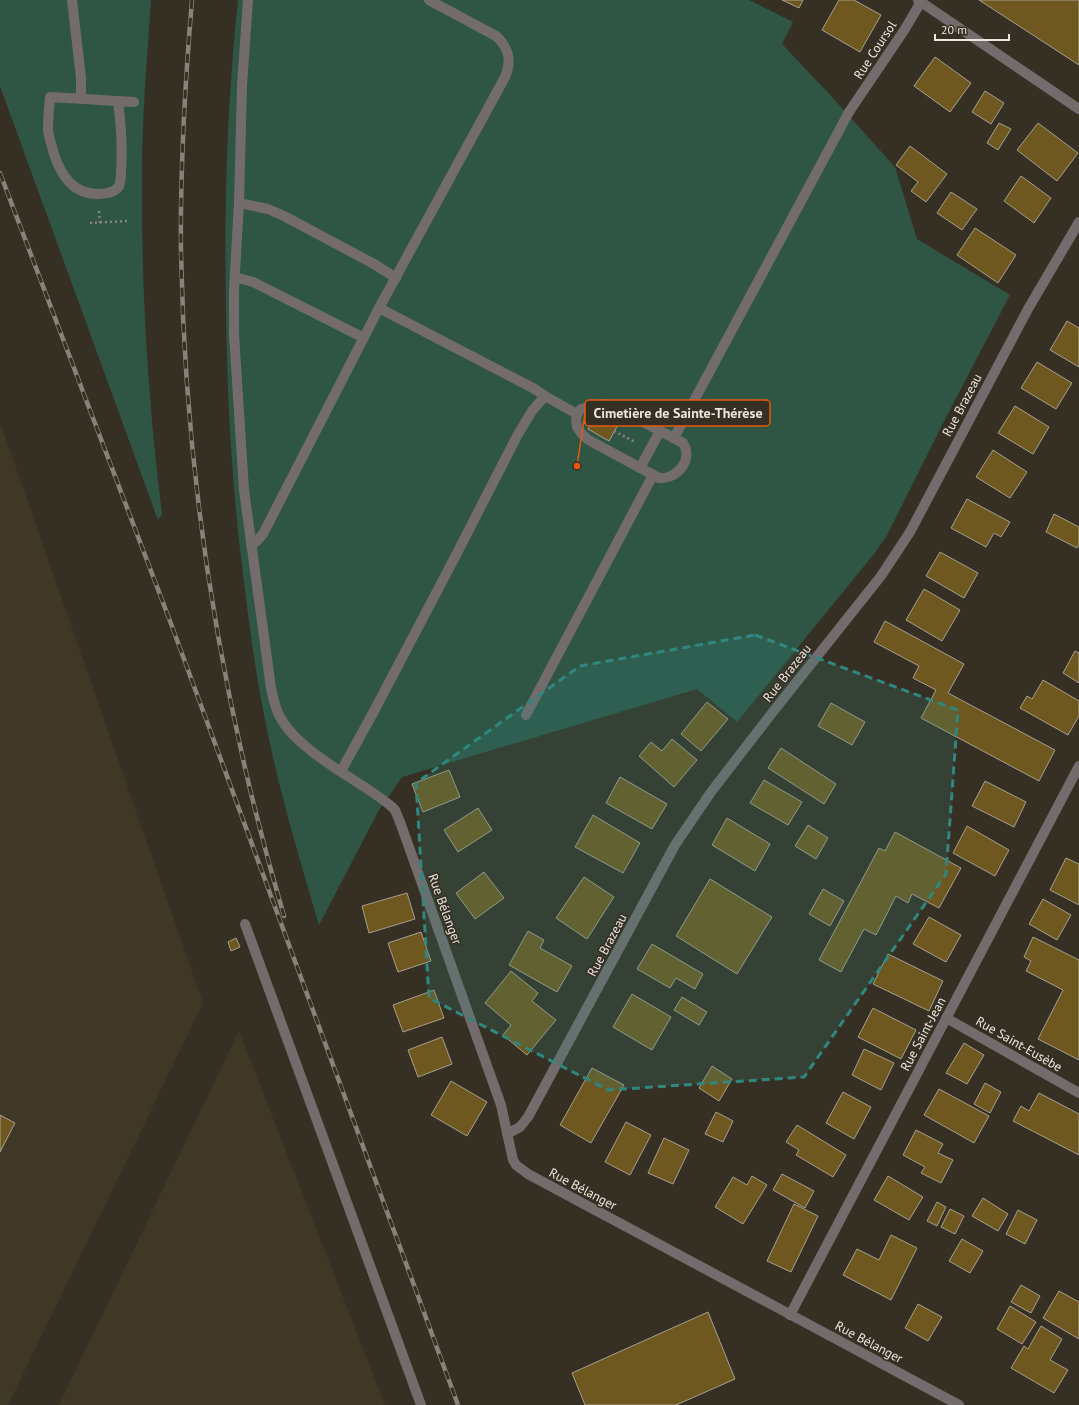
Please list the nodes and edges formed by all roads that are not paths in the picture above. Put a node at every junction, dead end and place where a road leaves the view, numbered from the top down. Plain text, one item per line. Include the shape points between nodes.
1 (72, 0) edge
2 (248, 0) edge
3 (429, 0) edge
4 (920, 0) edge
5 (82, 99) junction
6 (118, 101) junction
7 (134, 102) dead end
8 (1079, 109) edge
9 (239, 203) junction
10 (1079, 222) edge
11 (235, 277) junction
12 (396, 278) junction
13 (379, 308) junction
14 (364, 338) junction
15 (545, 396) junction
16 (578, 414) junction
17 (660, 431) junction
18 (674, 438) junction
19 (640, 468) junction
20 (653, 475) junction
21 (251, 545) junction
22 (526, 715) dead end
23 (1079, 766) edge
24 (341, 771) junction
25 (245, 924) dead end
26 (946, 1018) junction
27 (1079, 1093) edge
28 (508, 1134) junction
29 (790, 1315) junction
30 (421, 1405) edge
31 (959, 1405) edge

1 - 5 street
2 - 9 street, Rue Bélanger via 242,86
3 - 12 street via 496,36 506,48 509,69
4 - 8 street
4 - 18 street, Rue Coursol via 905,29 849,112
5 - 6 street
5 - 6 street via 50,97 48,132 58,164 72,186 97,194 114,191 120,181 122,136
6 - 7 street
9 - 11 street, Rue Bélanger
9 - 12 street via 279,214
10 - 28 street, Rue Brazeau via 1028,309 899,551 696,812 675,845 528,1117 520,1127
11 - 14 street via 253,282
11 - 21 street, Rue Bélanger via 234,328 240,433
12 - 13 street
13 - 14 street
13 - 15 street
14 - 21 street via 263,534
15 - 16 street
15 - 24 street via 532,411 517,436
16 - 17 street via 581,409 608,404
16 - 19 street via 577,427 587,439
17 - 18 street
17 - 19 street
18 - 20 street via 686,447 683,466 665,478
19 - 20 street
20 - 22 street
21 - 24 street, Rue Bélanger via 271,688 279,717 308,748
23 - 26 street, Rue Saint-Jean
24 - 28 street, Rue Bélanger via 395,810 501,1105
25 - 30 street
26 - 27 street, Rue Saint-Eusèbe
26 - 29 street, Rue Saint-Jean
28 - 29 street, Rue Bélanger via 513,1160 528,1174
29 - 31 street, Rue Bélanger

